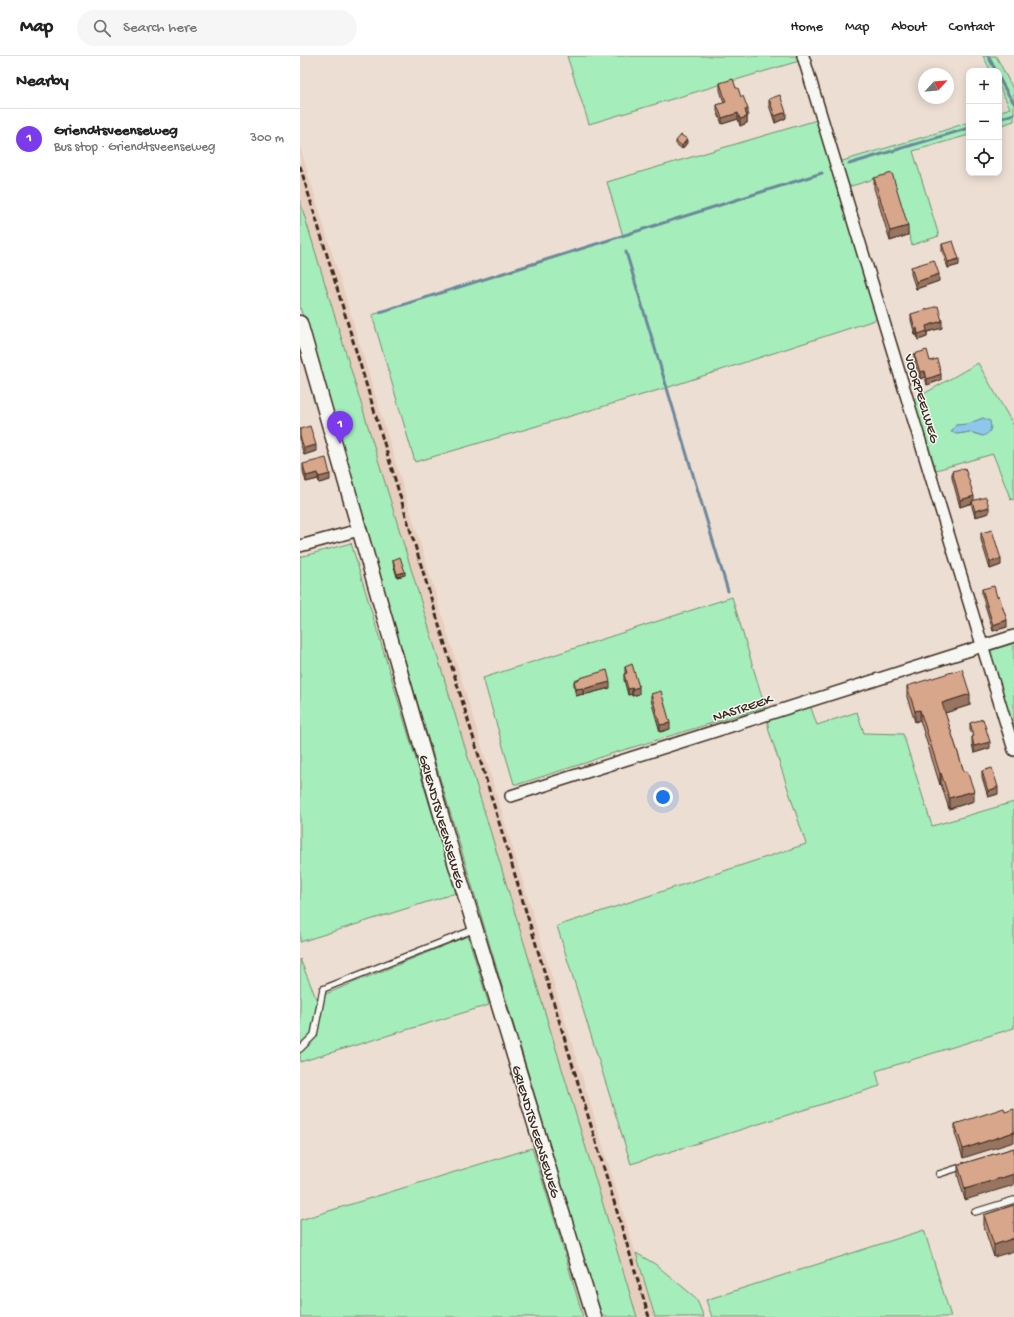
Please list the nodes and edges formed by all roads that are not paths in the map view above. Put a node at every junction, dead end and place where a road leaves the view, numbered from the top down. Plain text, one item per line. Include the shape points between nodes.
1 (803, 56) edge
2 (300, 323) edge
3 (359, 530) junction
4 (300, 546) edge
5 (1014, 636) edge
6 (983, 646) junction
7 (1014, 750) edge
8 (511, 796) dead end
9 (475, 929) junction
10 (300, 1049) edge
11 (969, 1164) edge
12 (939, 1174) dead end
13 (1014, 1200) edge
14 (975, 1212) dead end
15 (594, 1317) edge

1 - 6 street, VOORPEELWEG
2 - 3 street, GRIENDTSVEENSEWEG
3 - 4 street
3 - 9 street, GRIENDTSVEENSEWEG
5 - 6 street, NASTREEK
6 - 7 street, VOORPEELWEG
6 - 8 street, NASTREEK
9 - 10 lane via 323,989 314,1035
9 - 15 street, GRIENDTSVEENSEWEG
11 - 12 lane
13 - 14 lane

